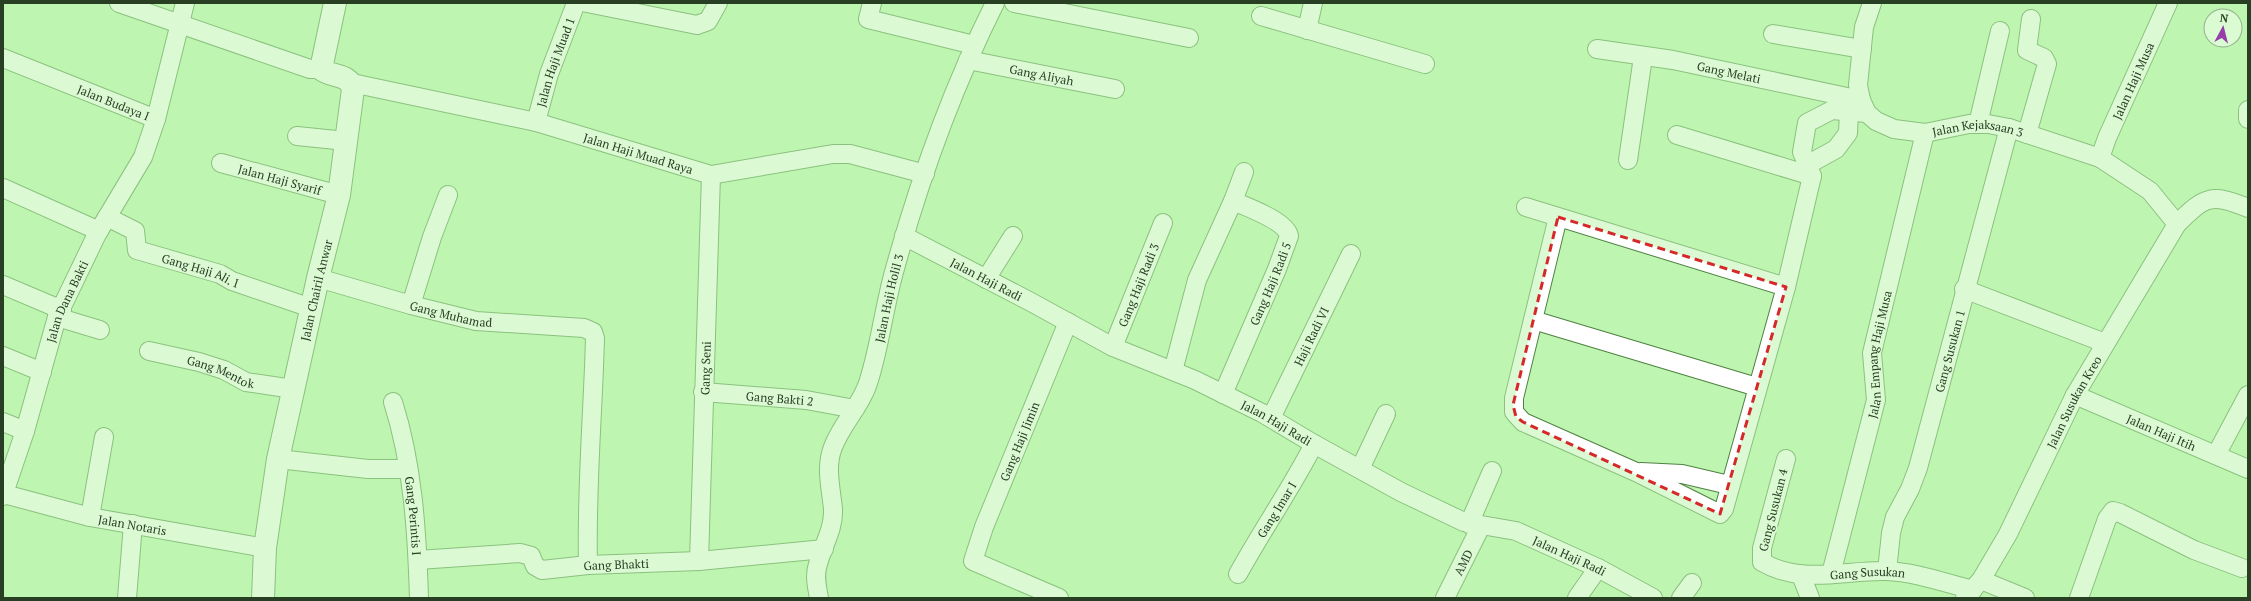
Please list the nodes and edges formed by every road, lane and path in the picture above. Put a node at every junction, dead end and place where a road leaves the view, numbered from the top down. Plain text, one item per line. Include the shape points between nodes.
1 (119, 3) edge
2 (185, 3) edge
3 (335, 3) edge
4 (576, 3) edge
5 (587, 3) edge
6 (718, 3) edge
7 (872, 3) edge
8 (995, 3) edge
9 (1014, 3) edge
10 (1313, 3) edge
11 (1872, 3) edge
12 (2168, 3) edge
13 (1261, 16) dead end
14 (2031, 19) dead end
15 (178, 25) junction
16 (1307, 30) junction
17 (2000, 31) dead end
18 (1773, 34) dead end
19 (1189, 38) dead end
20 (1597, 49) dead end
21 (1862, 49) junction
22 (971, 53) junction
23 (1643, 56) junction
24 (3, 58) edge
25 (1425, 64) dead end
26 (321, 69) junction
27 (352, 83) junction
28 (1115, 89) dead end
29 (1859, 108) junction
30 (2248, 110) edge
31 (156, 119) junction
32 (2248, 119) edge
33 (536, 122) junction
34 (1978, 124) junction
35 (2009, 128) junction
36 (1925, 133) junction
37 (2027, 134) junction
38 (1677, 135) dead end
39 (297, 136) dead end
40 (346, 141) junction
41 (2100, 158) junction
42 (1628, 160) dead end
43 (221, 163) dead end
44 (1809, 171) junction
45 (1244, 172) dead end
46 (925, 174) junction
47 (711, 175) junction
48 (3, 188) edge
49 (339, 195) junction
50 (448, 195) dead end
51 (1233, 201) junction
52 (1526, 207) dead end
53 (2248, 208) edge
54 (1558, 217) junction
55 (1163, 223) dead end
56 (103, 224) junction
57 (2177, 224) junction
58 (904, 236) junction
59 (1013, 236) dead end
60 (1351, 254) dead end
61 (318, 278) junction
62 (986, 279) junction
63 (3, 285) edge
64 (1786, 287) junction
65 (1964, 289) junction
66 (411, 305) junction
67 (311, 308) junction
68 (59, 314) junction
69 (1533, 320) junction
70 (1068, 322) junction
71 (100, 330) dead end
72 (2105, 343) junction
73 (1113, 348) junction
74 (149, 351) dead end
75 (3, 356) edge
76 (42, 372) junction
77 (1173, 372) junction
78 (1758, 387) junction
79 (293, 389) junction
80 (703, 392) junction
81 (1223, 394) junction
82 (2075, 395) junction
83 (2248, 395) edge
84 (393, 402) dead end
85 (855, 409) junction
86 (1386, 414) dead end
87 (1271, 418) junction
88 (3, 422) edge
89 (25, 431) junction
90 (104, 437) dead end
91 (1314, 444) junction
92 (2216, 456) junction
93 (278, 459) junction
94 (1786, 459) dead end
95 (408, 469) junction
96 (1360, 469) junction
97 (2248, 469) edge
98 (1492, 471) dead end
99 (1636, 472) junction
100 (1730, 485) junction
101 (3, 495) edge
102 (90, 517) junction
103 (132, 524) junction
104 (1475, 525) junction
105 (265, 548) junction
106 (824, 549) junction
107 (418, 560) junction
108 (699, 561) junction
109 (1762, 562) joint
110 (588, 565) junction
111 (1598, 568) junction
112 (2242, 568) dead end
113 (1887, 571) junction
114 (1238, 574) dead end
115 (1831, 574) junction
116 (1801, 575) junction
117 (1692, 583) dead end
118 (1973, 589) edge
119 (127, 598) edge
120 (263, 598) edge
121 (419, 598) edge
122 (819, 598) edge
123 (1059, 598) edge
124 (1445, 598) edge
125 (1577, 598) edge
126 (1653, 598) edge
127 (1681, 598) edge
128 (1810, 598) edge
129 (2025, 598) edge
130 (2079, 598) edge

1 - 15 street
2 - 15 street, Jalan Budaya I
3 - 26 street
4 - 33 street, Jalan Haji Muad 1 via 549,74
5 - 6 street via 697,25 708,21
7 - 22 street, Gang Aliyah via 868,19
8 - 22 street, Jalan Haji Holil 3
9 - 19 street
10 - 16 street
11 - 21 street via 1864,27
12 - 41 street, Jalan Haji Musa
13 - 16 street
14 - 37 street via 2027,50 2044,58 2047,64
15 - 26 street via 310,68
15 - 31 street, Jalan Budaya I
16 - 25 street
17 - 34 street
18 - 21 street
20 - 23 street, Gang Melati
21 - 29 street via 1858,85
22 - 28 street, Gang Aliyah
22 - 46 street, Jalan Haji Holil 3
23 - 29 street, Gang Melati via 1673,60
23 - 42 street
24 - 31 street, Jalan Budaya I
26 - 27 street via 326,73 346,78
27 - 33 street, Jalan Haji Muad Raya
27 - 40 street, Jalan Chairil Anwar
29 - 36 street, Jalan Kejaksaan 3 via 1876,121 1894,129
29 - 44 street via 1848,133 1836,149
29 - 44 street via 1832,110 1807,123 1802,152
30 - 32 street
31 - 56 street, Jalan Dana Bakti via 143,157
33 - 47 street, Jalan Haji Muad Raya
34 - 35 street, Jalan Kejaksaan 3
34 - 36 street, Jalan Kejaksaan 3 via 1953,126
35 - 37 street, Jalan Kejaksaan 3
35 - 65 street, Gang Susukan 1
36 - 115 street, Jalan Empang Haji Musa via 1872,354 1876,400
37 - 41 street, Jalan Kejaksaan 3
38 - 44 street
39 - 40 street
40 - 49 street, Jalan Chairil Anwar
41 - 57 street, Jalan Kejaksaan 3 via 2150,191
43 - 49 street, Jalan Haji Syarif
44 - 64 street
45 - 51 street
46 - 47 street, Jalan Haji Muad Raya via 850,154 833,154
46 - 58 street, Jalan Haji Holil 3
47 - 80 street, Gang Seni
48 - 56 street
49 - 61 street, Jalan Chairil Anwar
50 - 66 street
51 - 77 street via 1197,280
51 - 81 street, Gang Haji Radi 5 via 1266,216 1285,228 1289,236
52 - 54 street
53 - 57 street, Jalan Susukan Kreo via 2217,198 2200,204
54 - 64 street
54 - 69 street
55 - 73 street, Gang Haji Radi 3
56 - 67 street, Gang Haji Ali. I via 135,231 137,250 220,274 232,281
56 - 68 street, Jalan Dana Bakti
57 - 72 street, Jalan Susukan Kreo
58 - 62 street, Jalan Haji Radi
58 - 85 street, Jalan Haji Holil 3 via 893,275 876,359 867,389
59 - 62 street
60 - 87 street, Haji Radi VI
61 - 66 street, Gang Muhamad
61 - 67 street, Jalan Chairil Anwar
62 - 70 street, Jalan Haji Radi
63 - 68 street
64 - 78 street
65 - 72 street
65 - 113 street, Gang Susukan 1 via 1918,468 1895,517
66 - 110 street, Gang Muhamad via 476,322 589,329 595,338 587,516
67 - 79 street, Jalan Chairil Anwar
68 - 71 street
68 - 76 street, Jalan Dana Bakti
69 - 78 street
69 - 99 street via 1514,398 1516,417
70 - 73 street, Jalan Haji Radi
70 - 123 street, Gang Haji Jimin via 1016,446 973,561
72 - 82 street, Jalan Susukan Kreo
73 - 77 street, Jalan Haji Radi
74 - 79 street, Gang Mentok via 199,362 224,370 246,382
75 - 76 street
76 - 89 street, Jalan Dana Bakti
77 - 81 street, Jalan Haji Radi
78 - 100 street
79 - 93 street, Jalan Chairil Anwar
80 - 85 street, Gang Bakti 2 via 806,400
80 - 108 street, Gang Seni
81 - 87 street, Jalan Haji Radi
82 - 92 street, Jalan Haji Itih
82 - 118 street, Jalan Susukan Kreo via 2008,534
83 - 92 street
84 - 95 street
85 - 106 street, Jalan Haji Holil 3 via 832,447 829,487 833,510 831,531
86 - 96 street
87 - 91 street, Jalan Haji Radi
88 - 89 street
89 - 101 street, Jalan Dana Bakti
90 - 102 street
91 - 96 street, Jalan Haji Radi
91 - 114 street, Gang Imar I via 1295,481 1264,527
92 - 97 street, Jalan Haji Itih
93 - 95 street, Gang Perintis I via 368,469
93 - 105 street, Jalan Chairil Anwar
94 - 109 street, Gang Susukan 4 via 1762,548
95 - 107 street, Gang Perintis I
96 - 104 street, Jalan Haji Radi via 1401,492
98 - 104 street, AMD
99 - 100 street via 1682,474
99 - 100 street via 1718,514 1723,510
101 - 102 street, Jalan Notaris
102 - 103 street, Jalan Notaris
103 - 105 street, Jalan Notaris
103 - 119 street
104 - 111 street, Jalan Haji Radi via 1516,531
104 - 124 street, AMD
105 - 120 street, Jalan Chairil Anwar
106 - 108 street, Gang Bhakti
106 - 122 street, Jalan Haji Holil 3 via 816,578
107 - 110 street, Gang Bhakti via 520,553 531,556 535,566 542,570
107 - 121 street, Gang Perintis I
108 - 110 street, Gang Bhakti
109 - 116 street, Gang Susukan via 1772,568
111 - 125 street
111 - 126 street, Jalan Haji Radi
112 - 130 street via 2194,550 2120,512 2113,511 2107,519
113 - 115 street, Gang Susukan
113 - 118 street, Gang Susukan
115 - 116 street, Gang Susukan
116 - 128 street
117 - 127 street
118 - 129 street, Gang Susukan

